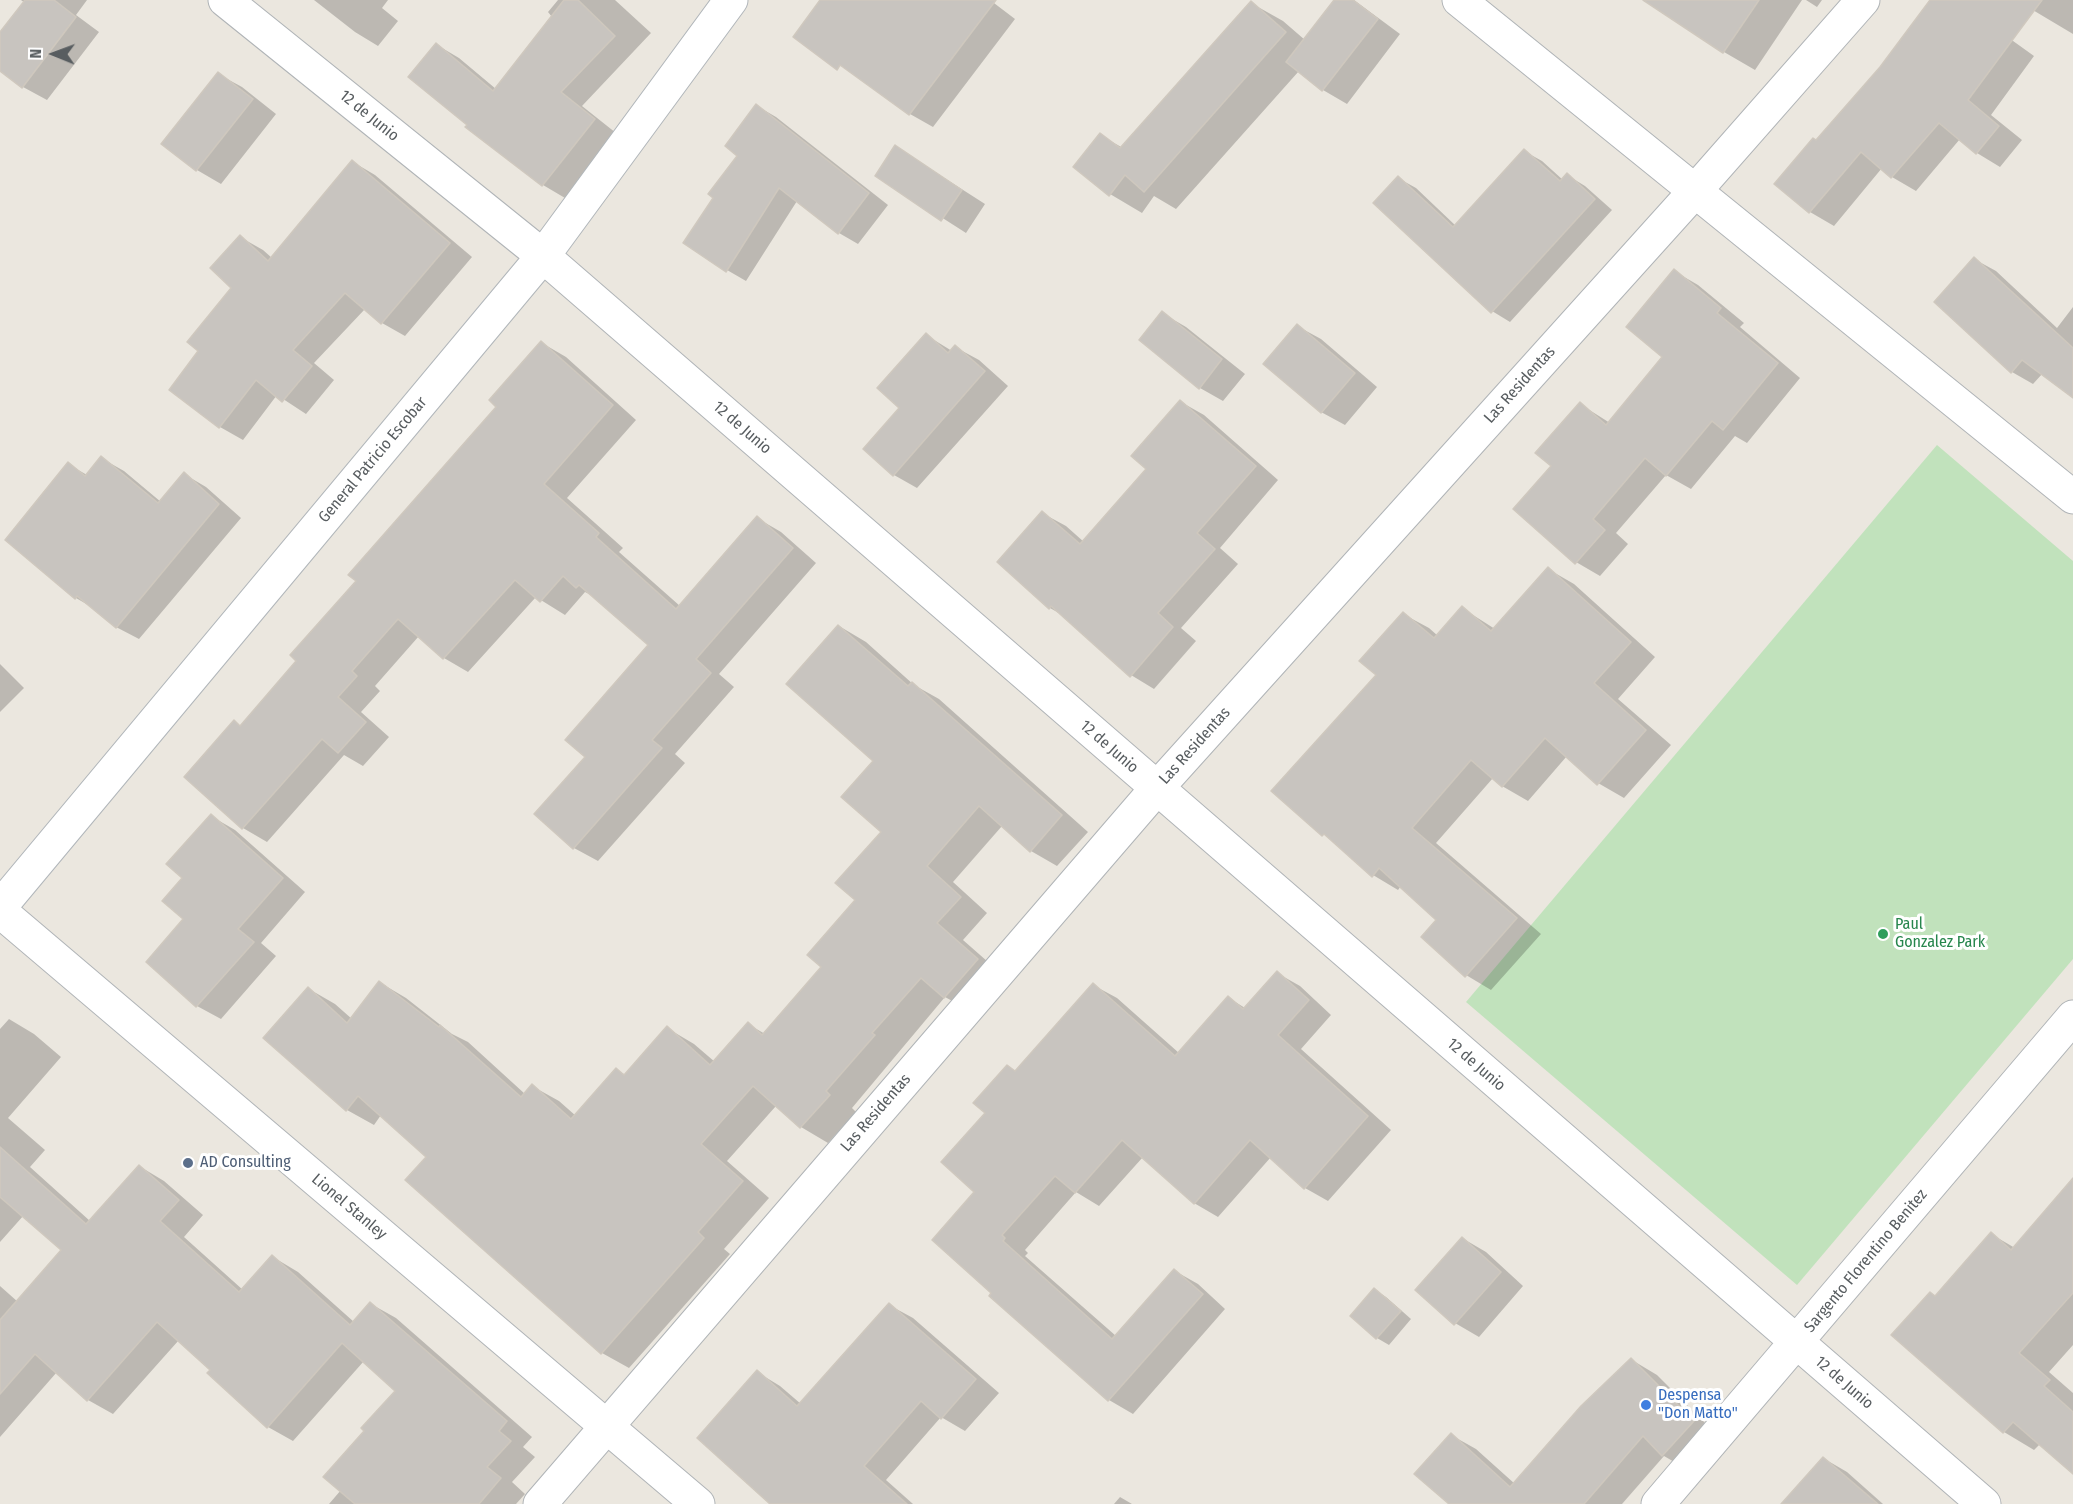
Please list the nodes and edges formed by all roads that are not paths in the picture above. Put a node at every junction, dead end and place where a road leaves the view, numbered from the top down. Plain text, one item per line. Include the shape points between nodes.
1 (225, 0) edge
2 (731, 0) edge
3 (1459, 0) edge
4 (1863, 0) edge
5 (1695, 191) junction
6 (543, 256) junction
7 (2073, 497) edge
8 (1157, 788) junction
9 (0, 909) edge
10 (2073, 1017) edge
11 (1796, 1342) junction
12 (606, 1426) junction
13 (540, 1504) edge
14 (698, 1504) edge
15 (1658, 1504) edge
16 (1984, 1504) edge

1 - 6 street, 12 de Junio
2 - 6 street, General Patricio Escobar
3 - 5 street
4 - 5 street, Las Residentas
5 - 7 street
5 - 8 street, Las Residentas
6 - 8 street, 12 de Junio
6 - 9 street, General Patricio Escobar
8 - 11 street, 12 de Junio
8 - 12 street, Las Residentas
9 - 12 street, Lionel Stanley
10 - 11 street, Sargento Florentino Benitez
11 - 15 street, Sargento Florentino Benitez
11 - 16 street, 12 de Junio
12 - 13 street, Las Residentas
12 - 14 street, Lionel Stanley

